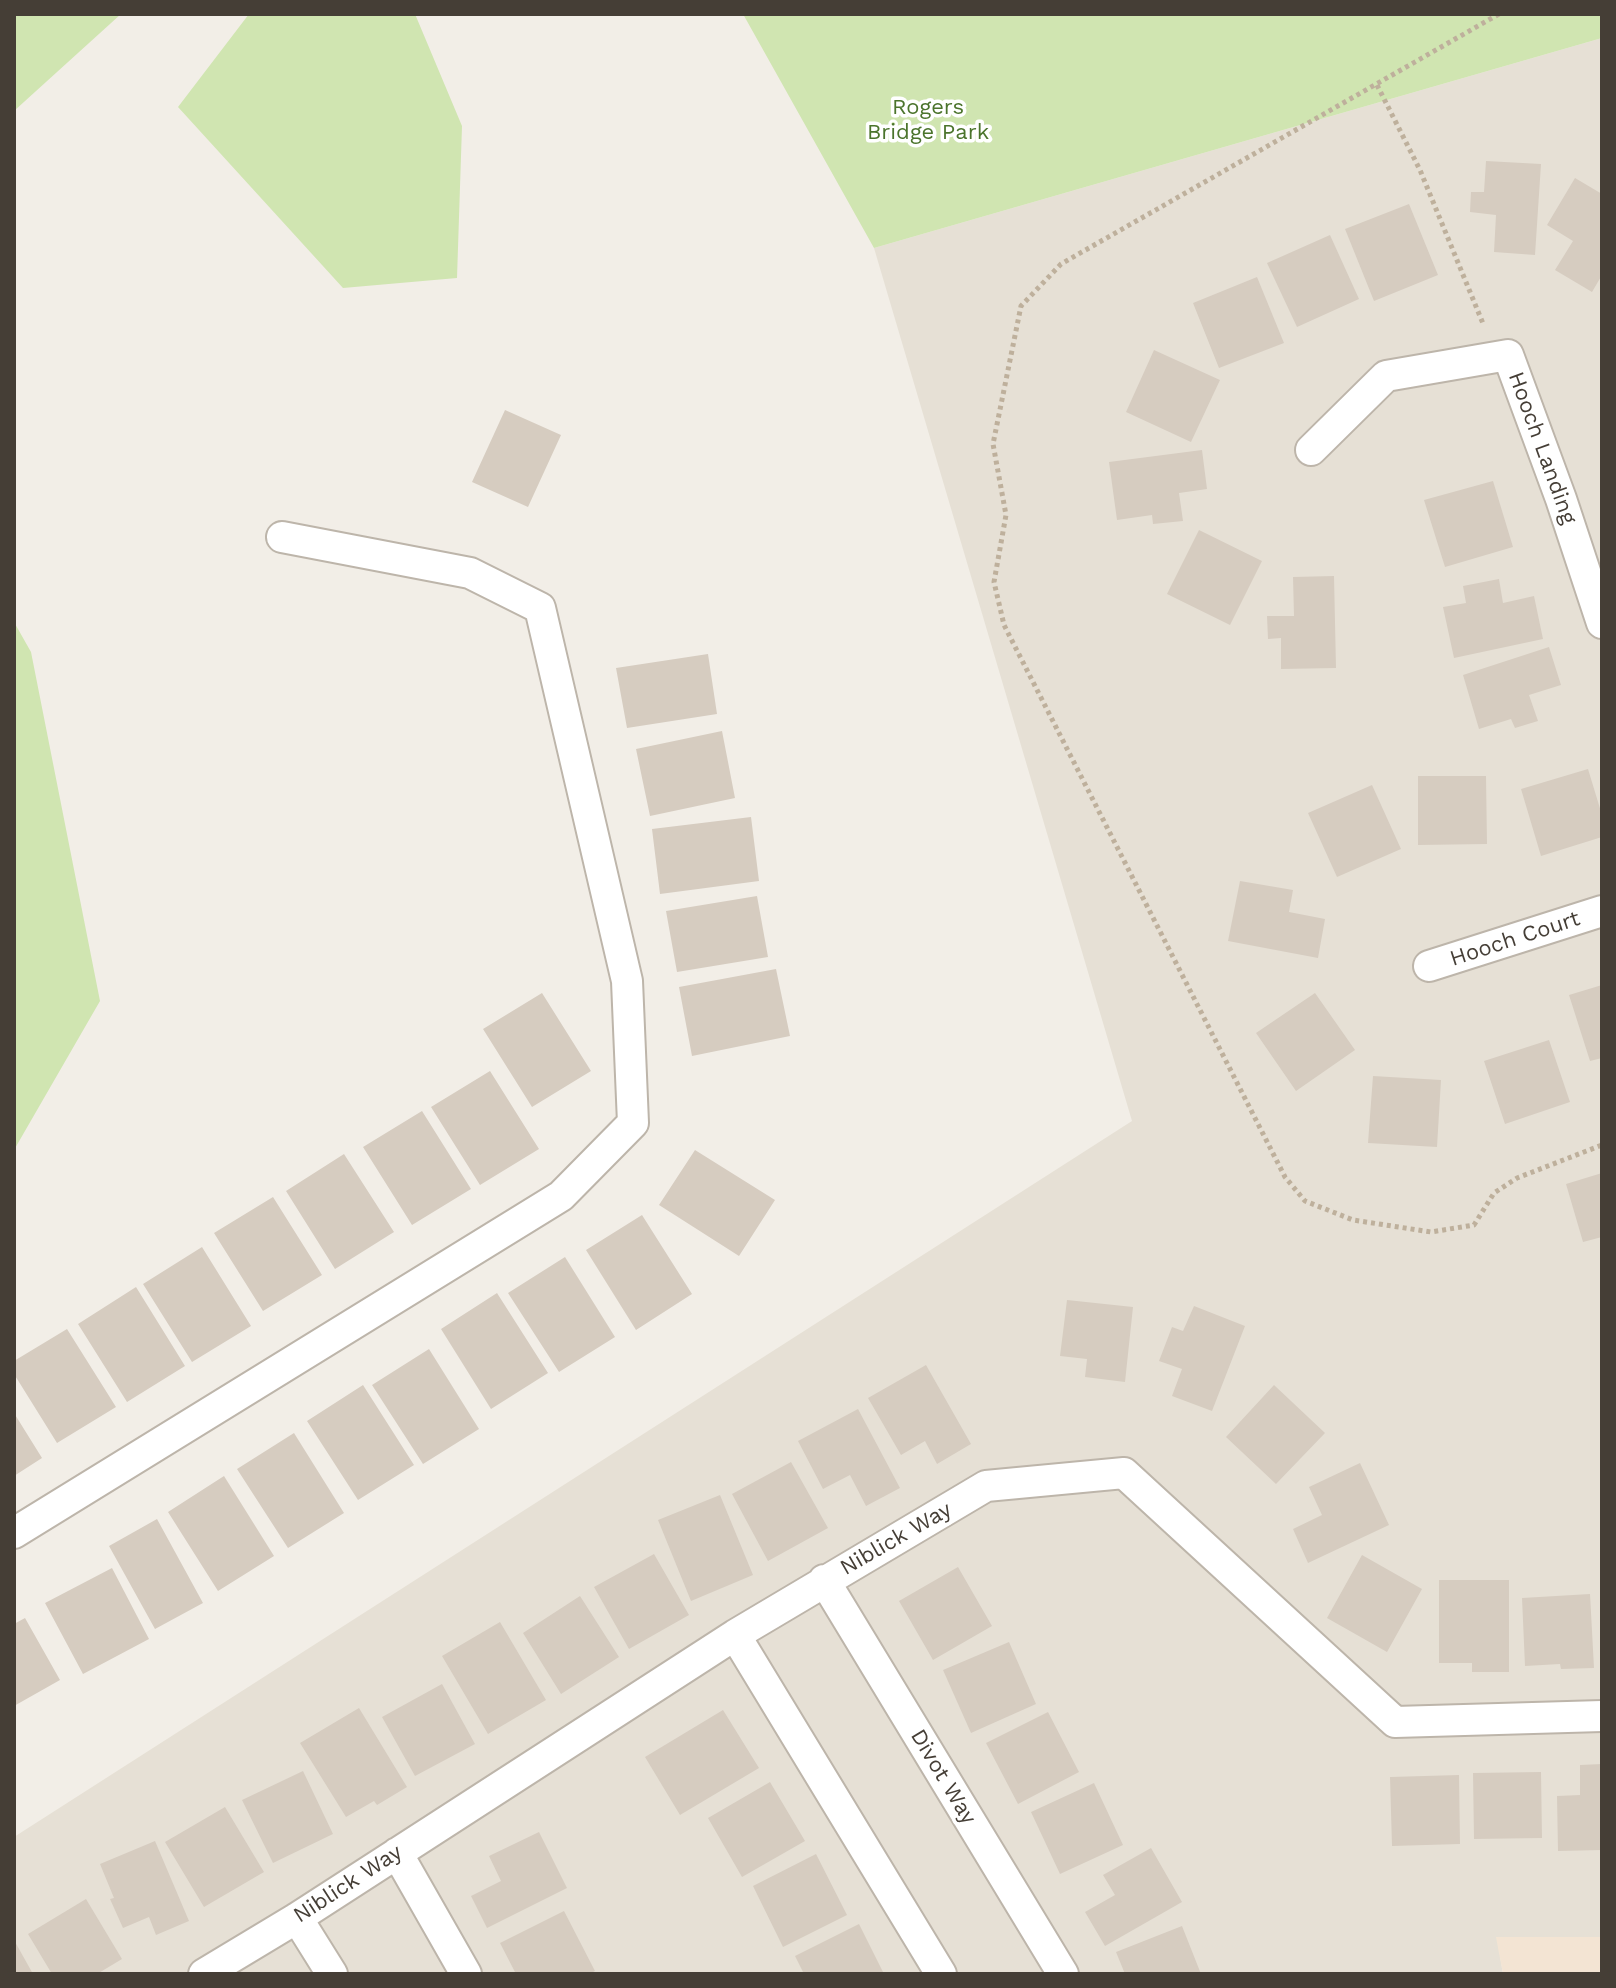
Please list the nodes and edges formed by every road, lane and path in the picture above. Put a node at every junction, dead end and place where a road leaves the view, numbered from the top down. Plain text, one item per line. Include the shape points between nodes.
1 (1499, 14) edge
2 (1377, 85) junction
3 (1496, 357) junction
4 (1311, 450) dead end
5 (282, 537) dead end
6 (1602, 623) edge
7 (1602, 911) edge
8 (1429, 966) dead end
9 (1602, 1145) edge
10 (14, 1533) edge
11 (824, 1580) junction
12 (735, 1635) junction
13 (1602, 1716) edge
14 (397, 1853) junction
15 (297, 1918) junction
16 (204, 1974) edge
17 (332, 1974) edge
18 (466, 1974) edge
19 (941, 1974) edge
20 (1063, 1974) edge

1 - 2 path
2 - 3 path via 1420,170
2 - 9 path via 1061,264 1021,306 993,444 1006,515 994,582 1004,625 1285,1177 1305,1201 1353,1220 1431,1232 1474,1225 1494,1193 1517,1178
3 - 4 street, Hooch Landing via 1386,376
3 - 6 street, Hooch Landing via 1508,355
5 - 10 street via 470,573 540,608 627,981 633,1123 561,1196
7 - 8 street, Hooch Court
11 - 12 street, Niblick Way
11 - 13 street, Niblick Way via 986,1486 1124,1473 1395,1722
11 - 20 street, Divot Way
12 - 14 street, Niblick Way
12 - 19 street
14 - 15 street, Niblick Way
14 - 18 street
15 - 16 street, Niblick Way
15 - 17 street

